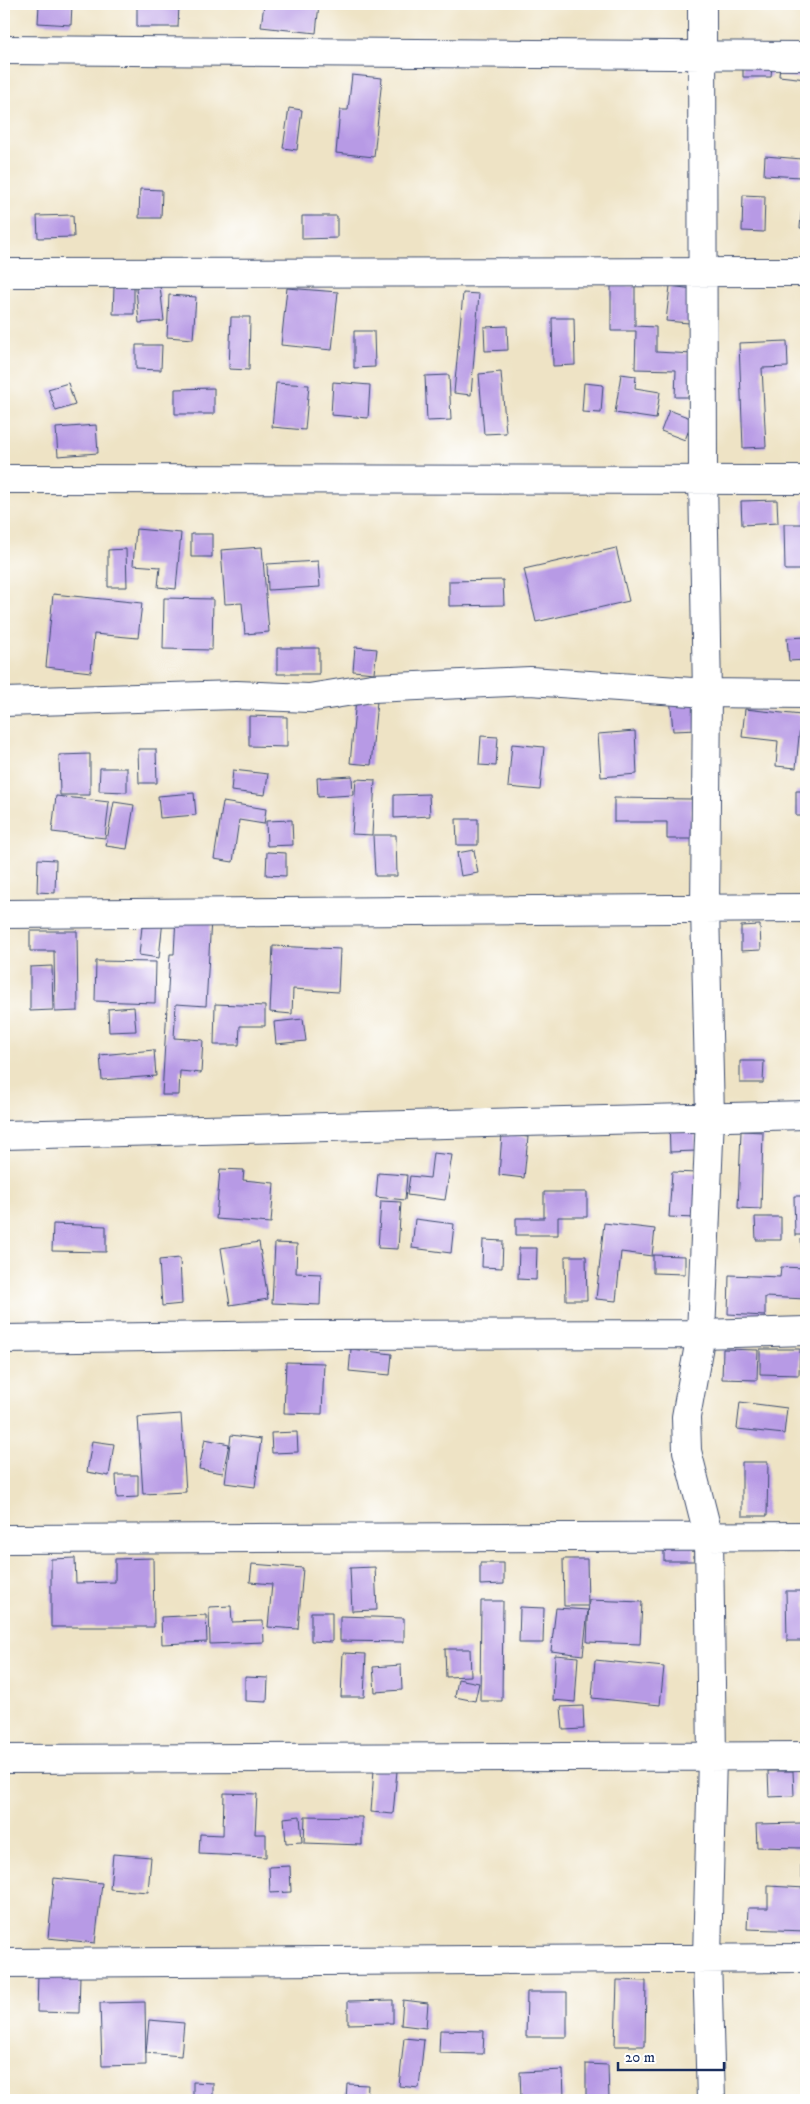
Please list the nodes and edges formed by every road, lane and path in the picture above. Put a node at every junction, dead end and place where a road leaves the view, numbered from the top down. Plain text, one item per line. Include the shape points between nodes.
1 (702, 4) edge
2 (4, 50) edge
3 (701, 56) junction
4 (806, 56) edge
5 (702, 272) junction
6 (806, 272) edge
7 (4, 273) edge
8 (4, 479) edge
9 (703, 479) junction
10 (806, 480) edge
11 (707, 693) junction
12 (806, 694) edge
13 (4, 702) edge
14 (806, 908) edge
15 (705, 909) junction
16 (4, 914) edge
17 (806, 1115) edge
18 (710, 1116) junction
19 (4, 1135) edge
20 (806, 1331) edge
21 (701, 1334) junction
22 (4, 1339) edge
23 (806, 1536) edge
24 (709, 1538) junction
25 (4, 1539) edge
26 (806, 1756) edge
27 (712, 1757) junction
28 (4, 1759) edge
29 (707, 1958) junction
30 (806, 1958) edge
31 (4, 1964) edge
32 (711, 2100) edge

1 - 3 street
2 - 3 street
3 - 4 street
3 - 5 street
5 - 6 street
5 - 7 street
5 - 9 street
8 - 9 street
9 - 10 street
9 - 11 street
11 - 12 street
11 - 13 street via 530,681 372,688 309,698 236,695
11 - 15 street
14 - 15 street
15 - 16 street
15 - 18 street
17 - 18 street
18 - 19 street
18 - 21 street
20 - 21 street
21 - 22 street
21 - 24 street via 686,1417 687,1451
23 - 24 street
24 - 25 street
24 - 27 street
26 - 27 street
27 - 28 street
27 - 29 street
29 - 30 street
29 - 31 street
29 - 32 street

